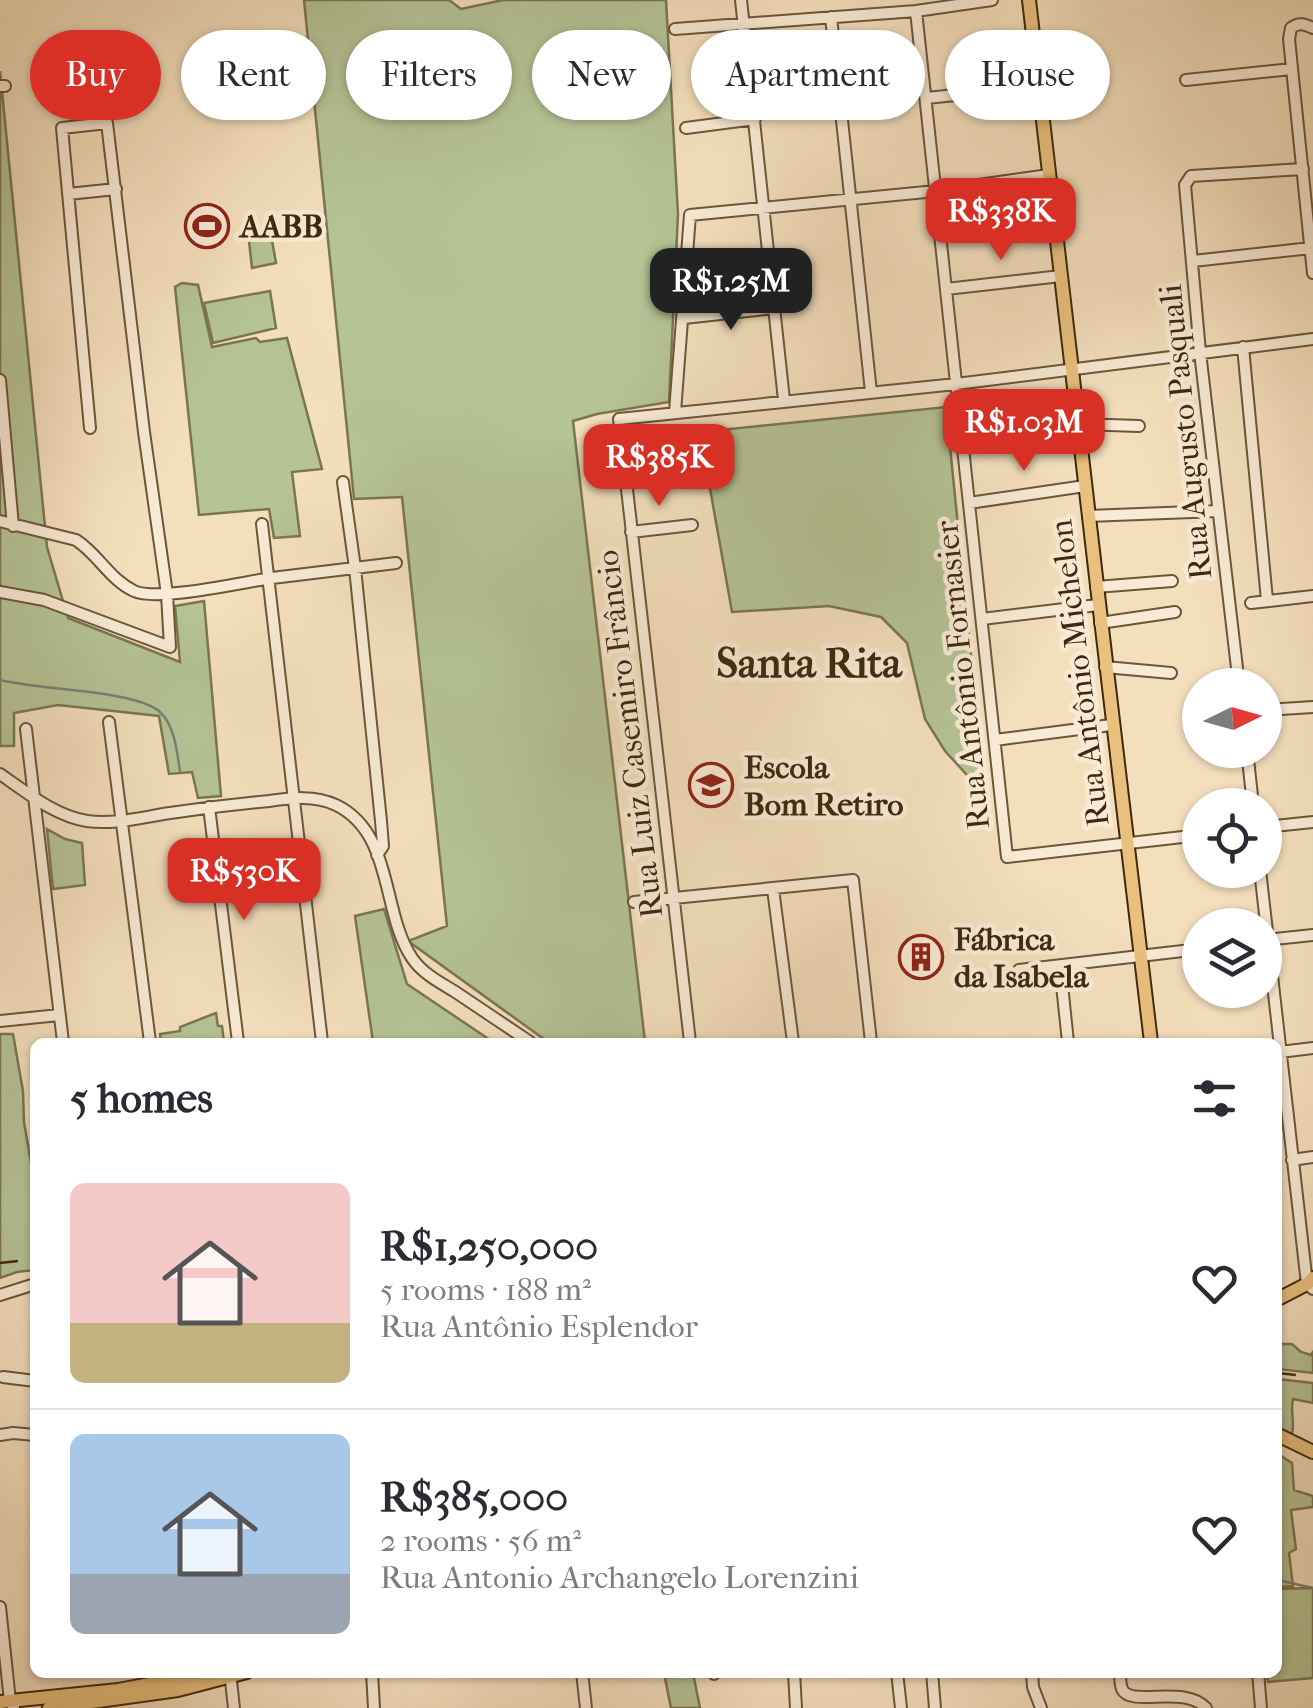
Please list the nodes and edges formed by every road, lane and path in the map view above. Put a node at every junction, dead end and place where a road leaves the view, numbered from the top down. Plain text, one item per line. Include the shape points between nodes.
1 (741, 0) edge
2 (992, 0) edge
3 (1029, 0) edge
4 (916, 11) junction
5 (831, 17) junction
6 (744, 24) junction
7 (1313, 28) edge
8 (675, 29) dead end
9 (745, 30) edge
10 (1032, 30) edge
11 (1292, 69) junction
12 (1186, 80) dead end
13 (945, 96) edge
14 (927, 98) junction
15 (747, 120) edge
16 (755, 120) edge
17 (1042, 120) edge
18 (686, 128) dead end
19 (1303, 169) junction
20 (1048, 175) junction
21 (116, 189) junction
22 (936, 191) junction
23 (68, 194) junction
24 (852, 199) junction
25 (764, 208) junction
26 (1311, 248) edge
27 (1193, 261) junction
28 (1313, 272) edge
29 (1060, 276) junction
30 (946, 289) junction
31 (774, 308) junction
32 (684, 318) junction
33 (1313, 339) edge
34 (1243, 346) junction
35 (1200, 352) junction
36 (1072, 370) junction
37 (0, 380) edge
38 (956, 384) junction
39 (871, 392) junction
40 (784, 400) junction
41 (675, 412) junction
42 (1079, 424) junction
43 (1139, 426) dead end
44 (90, 428) dead end
45 (343, 482) dead end
46 (1085, 486) junction
47 (968, 502) junction
48 (1218, 511) junction
49 (1088, 516) junction
50 (0, 521) edge
51 (262, 524) dead end
52 (692, 525) dead end
53 (13, 526) junction
54 (631, 532) junction
55 (396, 563) dead end
56 (356, 568) junction
57 (269, 578) junction
58 (1172, 581) dead end
59 (1096, 587) junction
60 (0, 592) edge
61 (167, 594) junction
62 (1313, 596) edge
63 (1267, 600) junction
64 (1252, 603) dead end
65 (1098, 605) junction
66 (1175, 612) dead end
67 (982, 619) junction
68 (1100, 624) junction
69 (1105, 666) junction
70 (1237, 668) edge
71 (1172, 673) dead end
72 (1313, 707) edge
73 (1282, 709) edge
74 (109, 722) dead end
75 (1111, 725) junction
76 (26, 728) dead end
77 (995, 740) junction
78 (0, 774) edge
79 (34, 798) junction
80 (294, 798) junction
81 (210, 807) junction
82 (121, 821) junction
83 (1313, 822) edge
84 (1282, 825) edge
85 (1182, 836) edge
86 (1127, 843) junction
87 (378, 856) junction
88 (773, 889) junction
89 (673, 898) junction
90 (634, 902) dead end
91 (1313, 936) edge
92 (1282, 939) edge
93 (1182, 951) edge
94 (1140, 956) junction
95 (1060, 966) junction
96 (1018, 970) dead end
97 (1275, 1008) edge
98 (59, 1014) junction
99 (0, 1021) edge
100 (62, 1038) edge
101 (149, 1038) edge
102 (238, 1038) edge
103 (322, 1038) edge
104 (524, 1038) edge
105 (690, 1038) edge
106 (792, 1038) edge
107 (871, 1038) edge
108 (1068, 1038) edge
109 (1150, 1038) edge
110 (1278, 1038) edge
111 (1313, 1048) edge
112 (1282, 1052) edge
113 (1282, 1070) edge
114 (1313, 1157) edge
115 (1292, 1160) junction
116 (1311, 1284) edge
117 (30, 1286) edge
118 (0, 1295) edge
119 (1282, 1297) edge
120 (3, 1377) dead end
121 (30, 1380) edge
122 (0, 1435) edge
123 (30, 1435) edge
124 (1282, 1436) edge
125 (1313, 1452) edge
126 (0, 1607) edge
127 (196, 1678) edge
128 (214, 1678) edge
129 (231, 1678) edge
130 (372, 1678) edge
131 (583, 1678) edge
132 (794, 1678) edge
133 (898, 1678) edge
134 (932, 1678) edge
135 (1032, 1678) edge
136 (1121, 1678) edge
137 (1258, 1678) edge
138 (176, 1685) junction
139 (126, 1697) edge
140 (1203, 1704) edge
141 (7, 1705) edge
142 (49, 1708) edge
143 (234, 1708) edge
144 (374, 1708) edge
145 (586, 1708) edge
146 (796, 1708) edge
147 (901, 1708) edge
148 (935, 1708) edge
149 (1041, 1708) edge
150 (1261, 1708) edge

1 - 6 street
2 - 4 street
3 - 10 main road, Rua Antônio Michelon
4 - 5 street
4 - 14 street, Rua Antônio Fornasier
5 - 6 street
5 - 24 street
6 - 8 street
6 - 9 street
7 - 11 street via 1291,28
11 - 12 street
11 - 19 street
13 - 14 street
14 - 22 street, Rua Antônio Fornasier
15 - 18 street
16 - 25 street
17 - 20 main road, Rua Antônio Michelon
19 - 26 street
19 - 27 street, Rua Augusto Pasquali via 1191,176 1185,185
20 - 22 street
20 - 29 main road, Rua Antônio Michelon
21 - 23 street
21 - 23 street via 108,123 62,128
21 - 61 street
22 - 24 street
22 - 30 street, Rua Antônio Fornasier
23 - 44 street
24 - 25 street
24 - 39 street
25 - 31 street
25 - 32 street via 690,215
26 - 27 street
26 - 28 street
27 - 35 street, Rua Augusto Pasquali
29 - 30 street
29 - 36 main road, Rua Antônio Michelon
30 - 38 street, Rua Antônio Fornasier
31 - 32 street
31 - 40 street
32 - 41 street
33 - 34 street
34 - 35 street
34 - 63 street
35 - 36 street
35 - 48 street, Rua Augusto Pasquali
36 - 38 street
36 - 42 main road, Rua Antônio Michelon
37 - 53 street
38 - 39 street
38 - 47 street, Rua Antônio Fornasier
39 - 40 street
40 - 41 street
41 - 54 street, Rua Luiz Casemiro Frâncio via 618,419
42 - 43 street
42 - 46 main road, Rua Antônio Michelon
45 - 56 street
46 - 47 street
46 - 49 main road, Rua Antônio Michelon
47 - 67 street, Rua Antônio Fornasier
48 - 49 street
48 - 70 street, Rua Augusto Pasquali
49 - 59 main road, Rua Antônio Michelon
50 - 53 street
51 - 57 street
52 - 54 street
53 - 61 street via 76,540 130,590
54 - 89 street, Rua Luiz Casemiro Frâncio
55 - 56 street
56 - 57 street
56 - 87 street via 381,821
57 - 61 street
57 - 80 street
58 - 59 street
59 - 65 main road, Rua Antônio Michelon
60 - 61 street via 44,600 170,647
62 - 63 street
63 - 64 street
65 - 67 street
65 - 68 main road, Rua Antônio Michelon
66 - 68 street
67 - 77 street, Rua Antônio Fornasier
68 - 69 main road, Rua Antônio Michelon
69 - 71 street
69 - 75 main road, Rua Antônio Michelon
72 - 73 street
74 - 82 street
75 - 77 street
75 - 86 main road, Rua Antônio Michelon
76 - 79 street
77 - 86 street, Rua Antônio Fornasier via 1007,857
78 - 79 street
79 - 82 street via 84,821
79 - 98 street
80 - 81 street
80 - 87 street via 341,808
80 - 103 street
81 - 82 street
81 - 102 street
82 - 101 street
83 - 84 street
85 - 86 street
86 - 94 main road, Rua Antônio Michelon
87 - 104 street via 404,944 420,969
88 - 89 street
88 - 106 street
88 - 107 street via 854,880
89 - 90 street
89 - 105 street, Rua Luiz Casemiro Frâncio
91 - 92 street
93 - 94 street
94 - 95 street
94 - 109 main road, Rua Antônio Michelon
95 - 96 street
95 - 108 street
97 - 110 street
98 - 99 street
98 - 100 street
111 - 112 street
113 - 115 street
114 - 115 street
115 - 116 street
116 - 119 main road
117 - 118 street
120 - 121 street
122 - 123 street
124 - 125 main road
126 - 141 street
127 - 138 main road
128 - 138 main road
129 - 143 street
130 - 144 street
131 - 145 street
132 - 146 street
133 - 147 street
134 - 148 street
135 - 149 street
136 - 140 street via 1122,1691 1136,1701 1189,1697
137 - 150 street
138 - 139 main road
139 - 141 main road
139 - 142 main road

